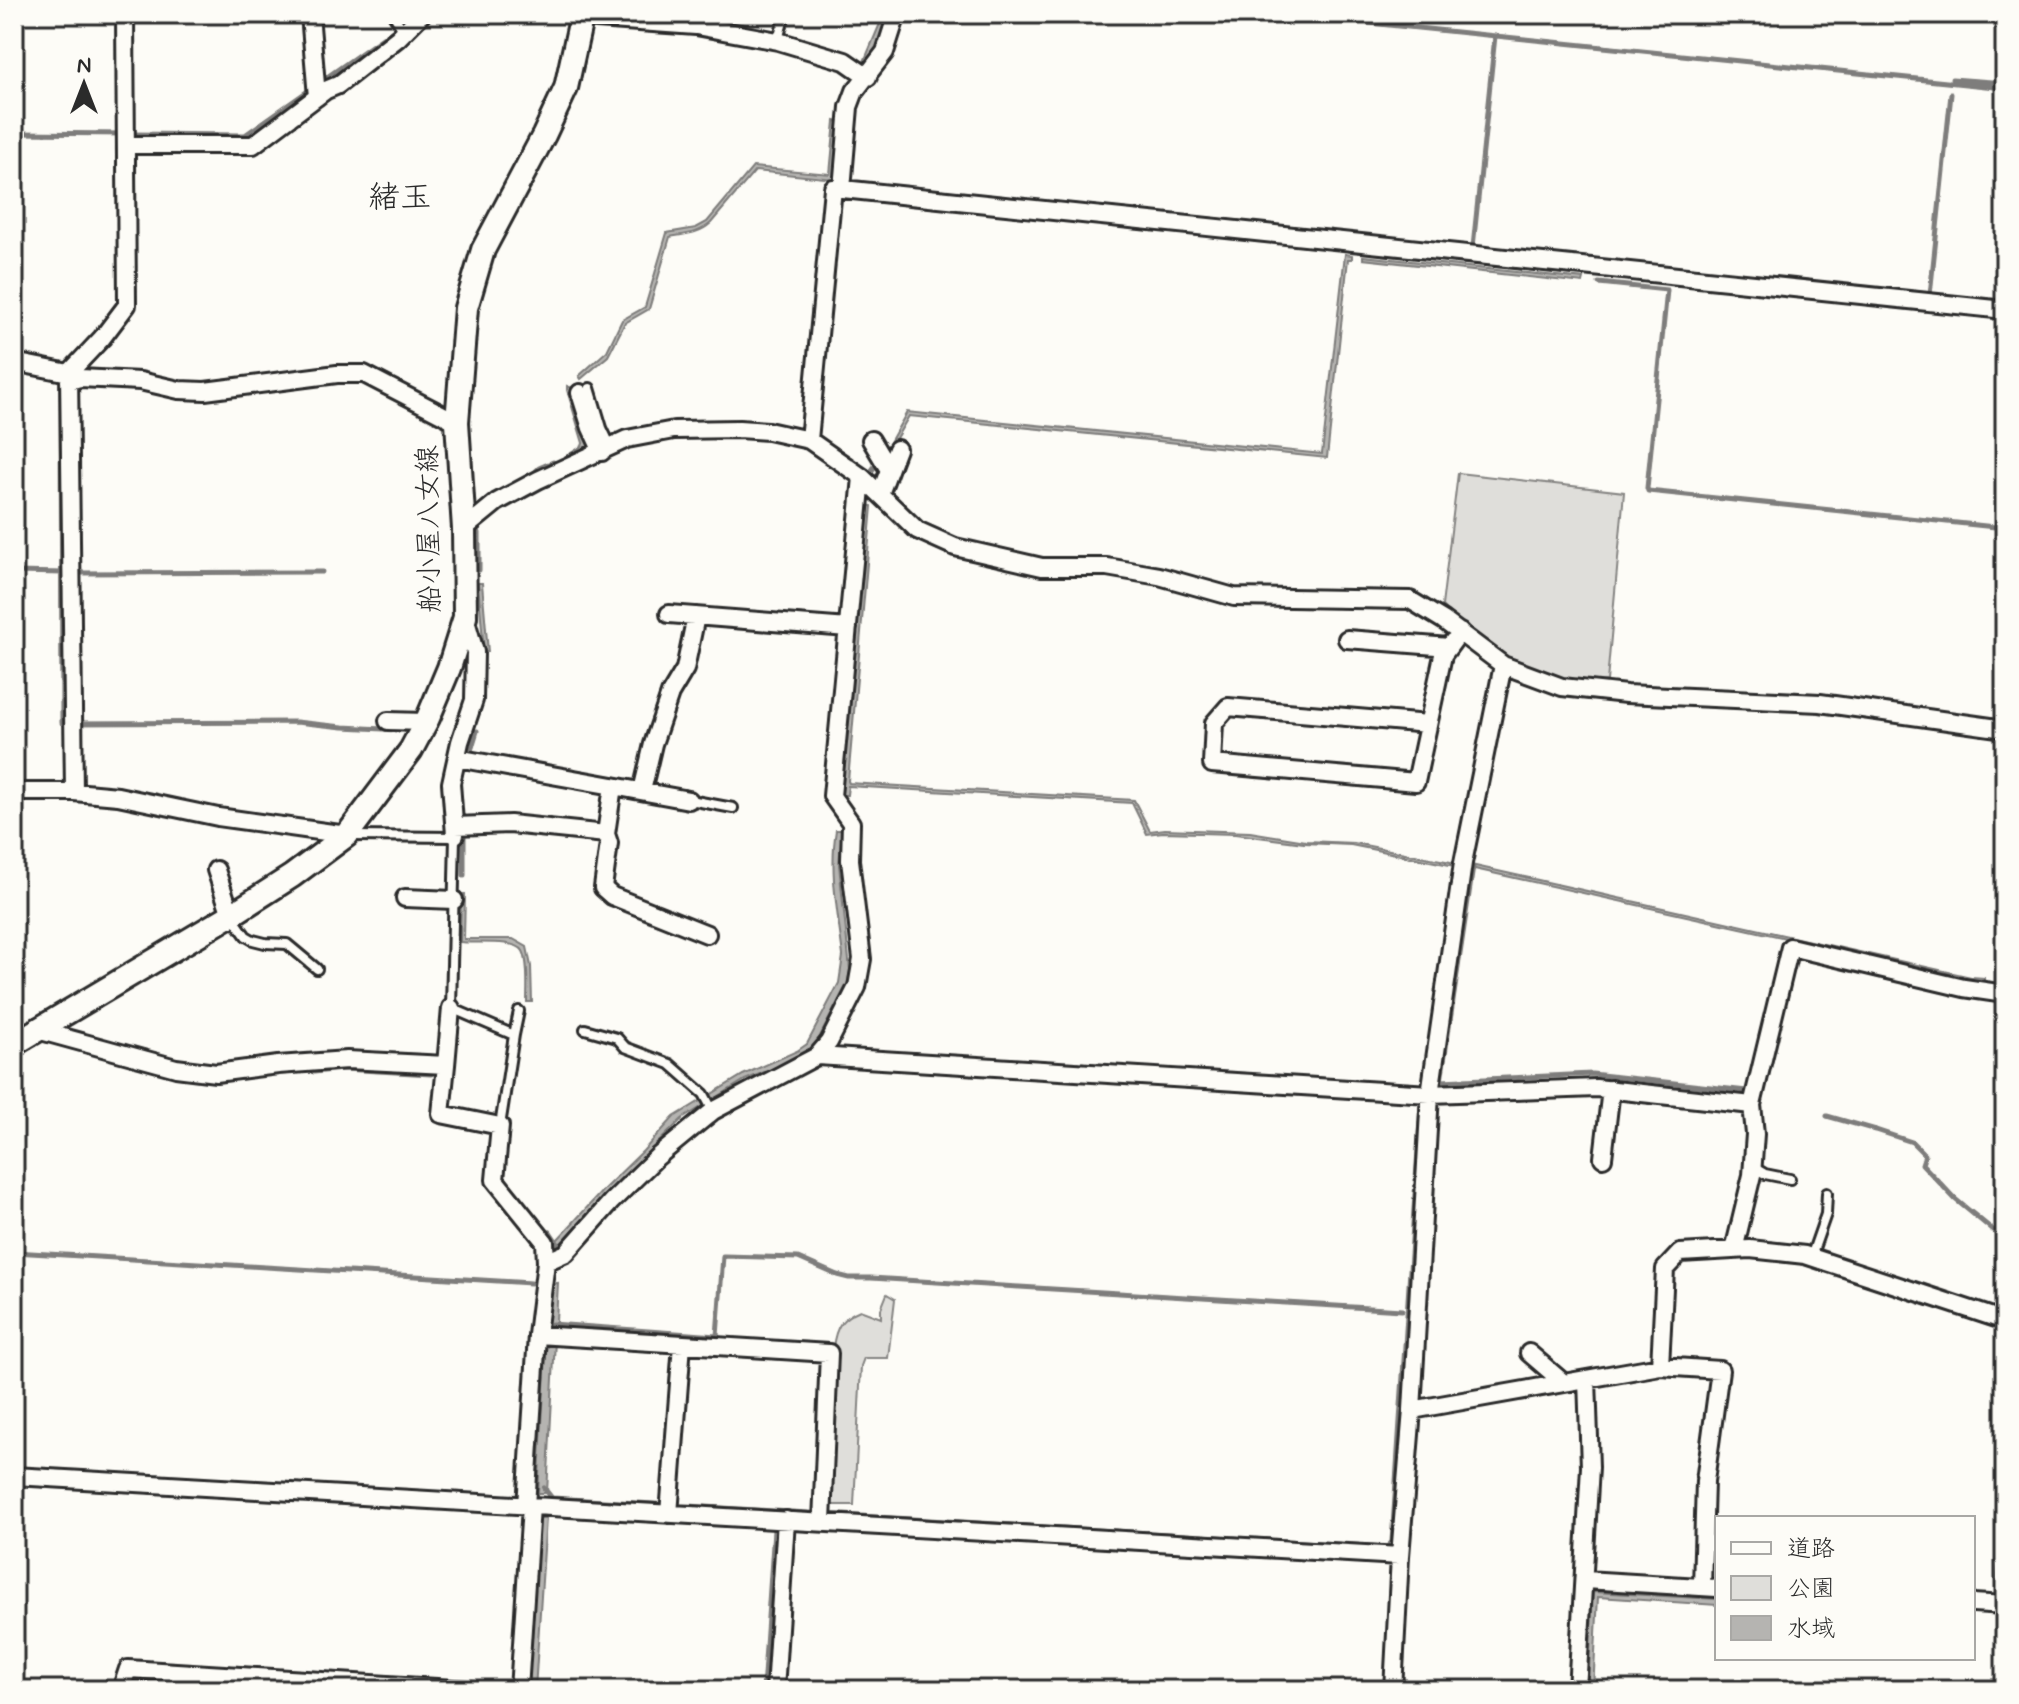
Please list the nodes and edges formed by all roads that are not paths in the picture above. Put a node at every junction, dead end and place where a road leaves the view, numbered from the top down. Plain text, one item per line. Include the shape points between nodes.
1 (125, 14) edge
2 (310, 14) edge
3 (393, 14) edge
4 (422, 14) edge
5 (785, 14) edge
6 (897, 14) edge
7 (582, 16) edge
8 (703, 20) edge
9 (404, 33) junction
10 (778, 41) junction
11 (868, 77) junction
12 (317, 97) junction
13 (126, 145) junction
14 (842, 189) junction
15 (2005, 310) edge
16 (14, 362) edge
17 (69, 377) junction
18 (585, 390) dead end
19 (457, 422) junction
20 (809, 440) junction
21 (871, 440) dead end
22 (606, 449) junction
23 (897, 449) dead end
24 (889, 470) junction
25 (862, 477) junction
26 (880, 494) junction
27 (464, 529) junction
28 (669, 614) dead end
29 (696, 616) junction
30 (465, 617) junction
31 (848, 628) junction
32 (1460, 632) junction
33 (1347, 639) dead end
34 (1449, 647) junction
35 (1503, 665) junction
36 (388, 721) dead end
37 (425, 722) junction
38 (1428, 724) junction
39 (2005, 729) edge
40 (457, 758) junction
41 (613, 786) junction
42 (642, 791) junction
43 (14, 792) edge
44 (74, 792) junction
45 (689, 800) joint
46 (733, 808) dead end
47 (455, 831) junction
48 (606, 834) junction
49 (347, 835) junction
50 (216, 870) dead end
51 (405, 898) dead end
52 (454, 900) junction
53 (231, 915) junction
54 (707, 934) dead end
55 (317, 969) dead end
56 (2005, 994) edge
57 (451, 1008) junction
58 (519, 1011) dead end
59 (585, 1029) dead end
60 (37, 1030) junction
61 (514, 1035) junction
62 (14, 1044) edge
63 (817, 1056) junction
64 (446, 1065) junction
65 (1611, 1089) junction
66 (1430, 1094) junction
67 (1752, 1105) junction
68 (713, 1111) junction
69 (500, 1126) junction
70 (1603, 1158) dead end
71 (1753, 1166) junction
72 (1790, 1179) dead end
73 (1827, 1193) dead end
74 (1734, 1250) junction
75 (1811, 1257) junction
76 (546, 1262) junction
77 (2005, 1321) edge
78 (537, 1335) junction
79 (682, 1344) junction
80 (1529, 1353) dead end
81 (1660, 1366) junction
82 (1587, 1379) junction
83 (1564, 1383) junction
84 (1412, 1410) junction
85 (14, 1476) edge
86 (528, 1506) junction
87 (669, 1514) junction
88 (786, 1520) junction
89 (822, 1522) junction
90 (1400, 1556) junction
91 (1585, 1580) junction
92 (1710, 1587) edge
93 (1975, 1603) edge
94 (2005, 1605) edge
95 (121, 1690) edge
96 (470, 1690) edge
97 (519, 1690) edge
98 (775, 1690) edge
99 (1393, 1690) edge
100 (1577, 1690) edge

1 - 13 street
2 - 12 street
3 - 9 lane
4 - 9 street
5 - 10 lane
6 - 11 street via 885,52
7 - 8 street
7 - 19 main road, 船小屋八女線 via 566,88 483,250 466,308
8 - 10 street
9 - 12 street
10 - 11 street via 845,61
11 - 14 street via 849,107
12 - 13 street via 253,145
13 - 17 street via 127,305
14 - 15 street
14 - 20 street via 833,188
16 - 17 street
17 - 19 street via 205,391 364,374
17 - 44 street
18 - 22 street via 591,428
19 - 27 main road, 船小屋八女線
20 - 22 street via 768,431 674,430
20 - 25 street
21 - 24 street
22 - 27 street via 497,502
23 - 24 street
24 - 26 street
25 - 26 street
25 - 31 street
26 - 32 street via 917,530 955,547 1042,567 1107,567 1159,576 1234,597 1410,600
27 - 30 main road, 船小屋八女線
28 - 29 street
29 - 31 street
29 - 42 street via 685,669 670,694
30 - 37 main road, 船小屋八女線
30 - 40 street via 475,652 474,700
31 - 63 street via 832,796 851,823 862,959 857,987
32 - 34 street
32 - 35 street
33 - 34 street
34 - 38 street
35 - 39 street via 1562,687 1820,703
35 - 66 street via 1463,863
36 - 37 street
37 - 49 main road, 船小屋八女線 via 411,750
38 - 38 street via 1416,782 1212,764 1214,723 1228,707
40 - 41 street
40 - 47 street via 451,783
41 - 42 street
41 - 48 street
42 - 45 street
43 - 44 street
44 - 49 street
45 - 46 lane
47 - 48 street via 510,824
47 - 49 lane
47 - 52 lane
48 - 54 street via 603,888
49 - 53 main road, 船小屋八女線
50 - 53 street
51 - 52 street
52 - 57 lane
53 - 55 lane via 246,936 287,944
53 - 60 main road, 船小屋八女線
56 - 67 street via 1790,947
57 - 61 lane
57 - 64 street
58 - 61 lane
59 - 68 lane via 670,1064 704,1094
60 - 62 main road, 船小屋八女線
60 - 64 street via 176,1068 216,1073 347,1060
61 - 69 lane
63 - 66 street
63 - 68 street
64 - 69 street via 441,1114
65 - 66 street
65 - 67 street
65 - 70 street
66 - 84 street
67 - 71 street
68 - 76 street via 648,1166 566,1253
69 - 76 street via 495,1180 545,1242
71 - 72 lane
71 - 74 street
73 - 75 lane via 1826,1214
74 - 75 street
74 - 81 street via 1680,1253 1665,1269
75 - 77 street
76 - 78 street
78 - 79 street
78 - 86 street
79 - 87 street
79 - 89 street via 829,1353
80 - 83 street
81 - 82 street
81 - 92 street via 1720,1370 1705,1481
82 - 83 street
82 - 91 street
83 - 84 street
84 - 90 street
85 - 86 street
86 - 87 street
86 - 97 street
87 - 88 street
88 - 89 street
88 - 98 street
89 - 90 street
90 - 99 street
91 - 92 street
91 - 100 street
93 - 94 street
95 - 96 street via 128,1669

